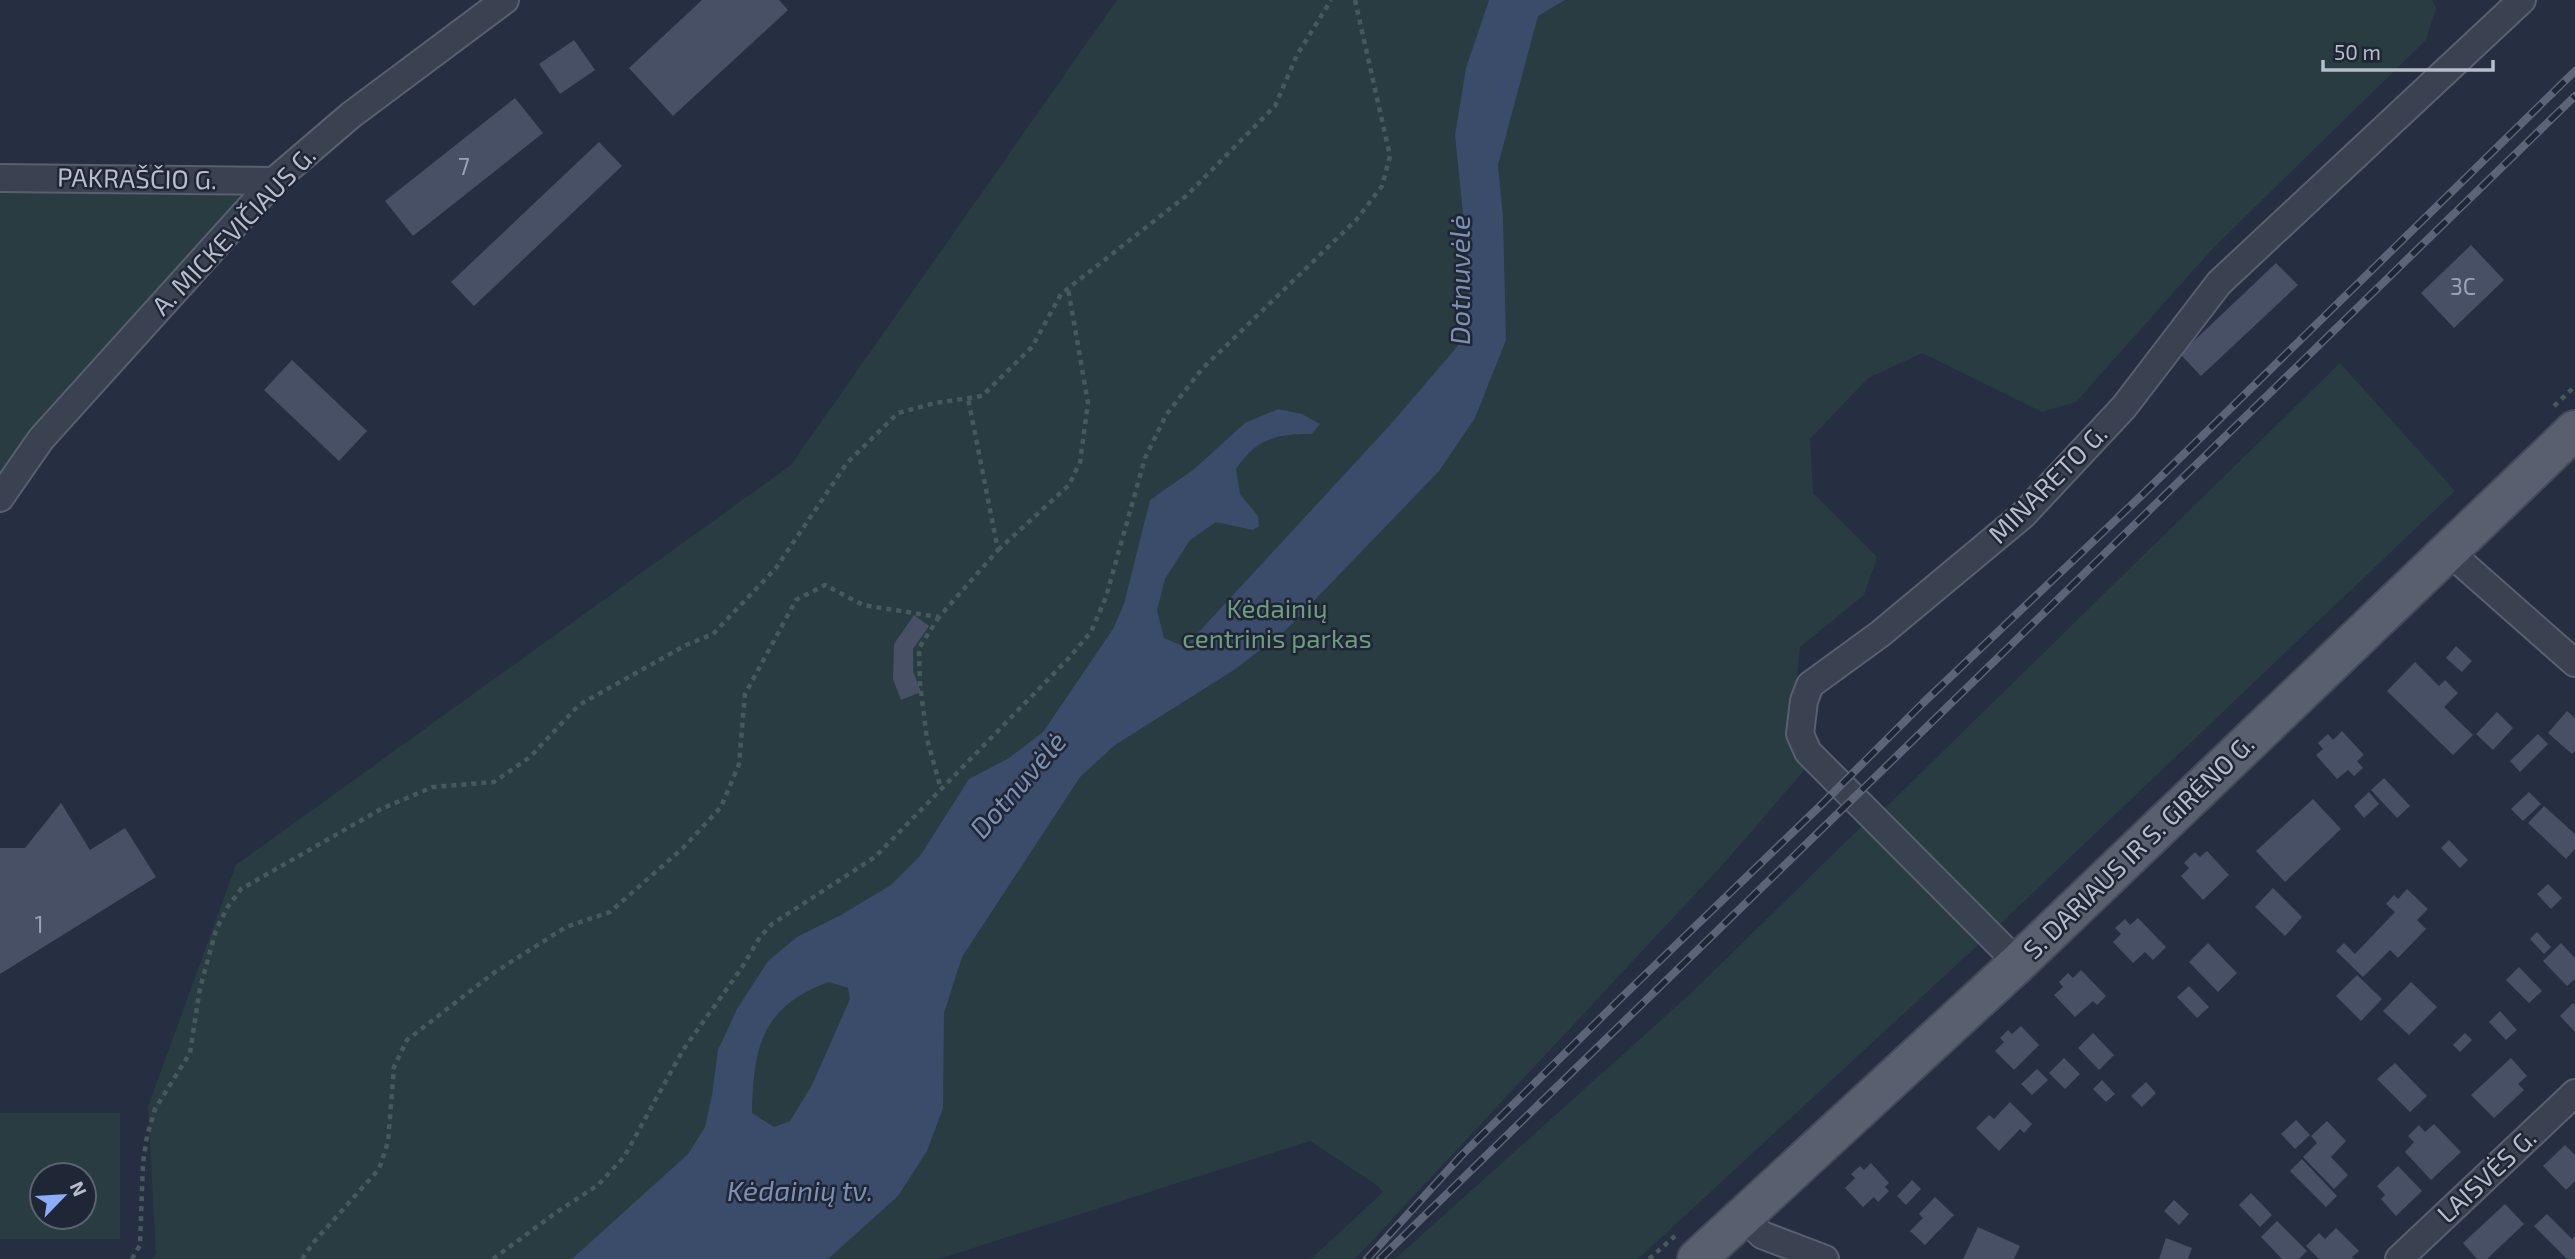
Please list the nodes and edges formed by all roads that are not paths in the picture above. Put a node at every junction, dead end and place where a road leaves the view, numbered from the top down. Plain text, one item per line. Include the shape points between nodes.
1 (505, 0) edge
2 (2522, 0) edge
3 (0, 178) edge
4 (274, 181) junction
5 (2560, 422) edge
6 (0, 498) edge
7 (2448, 551) junction
8 (2575, 663) edge
9 (2018, 963) junction
10 (2575, 1093) edge
11 (1743, 1216) junction
12 (1688, 1245) edge
13 (1825, 1259) edge
14 (2399, 1259) edge

1 - 4 street, A. MICKEVIČIAUS G. via 351,116
2 - 9 street, MINARETO G. via 2219,283 2124,407 2023,515 1880,634 1810,685 1800,734 1808,752
3 - 4 street, PAKRAŠČIO G.
4 - 6 street, A. MICKEVIČIAUS G. via 41,439
5 - 7 main road, S. DARIAUS IR S. GIRĖNO G.
7 - 8 street
7 - 9 main road, S. DARIAUS IR S. GIRĖNO G.
9 - 11 main road, S. DARIAUS IR S. GIRĖNO G.
10 - 14 street, LAISVĖS G.
11 - 12 main road, S. DARIAUS IR S. GIRĖNO G.
11 - 13 street via 1762,1234

